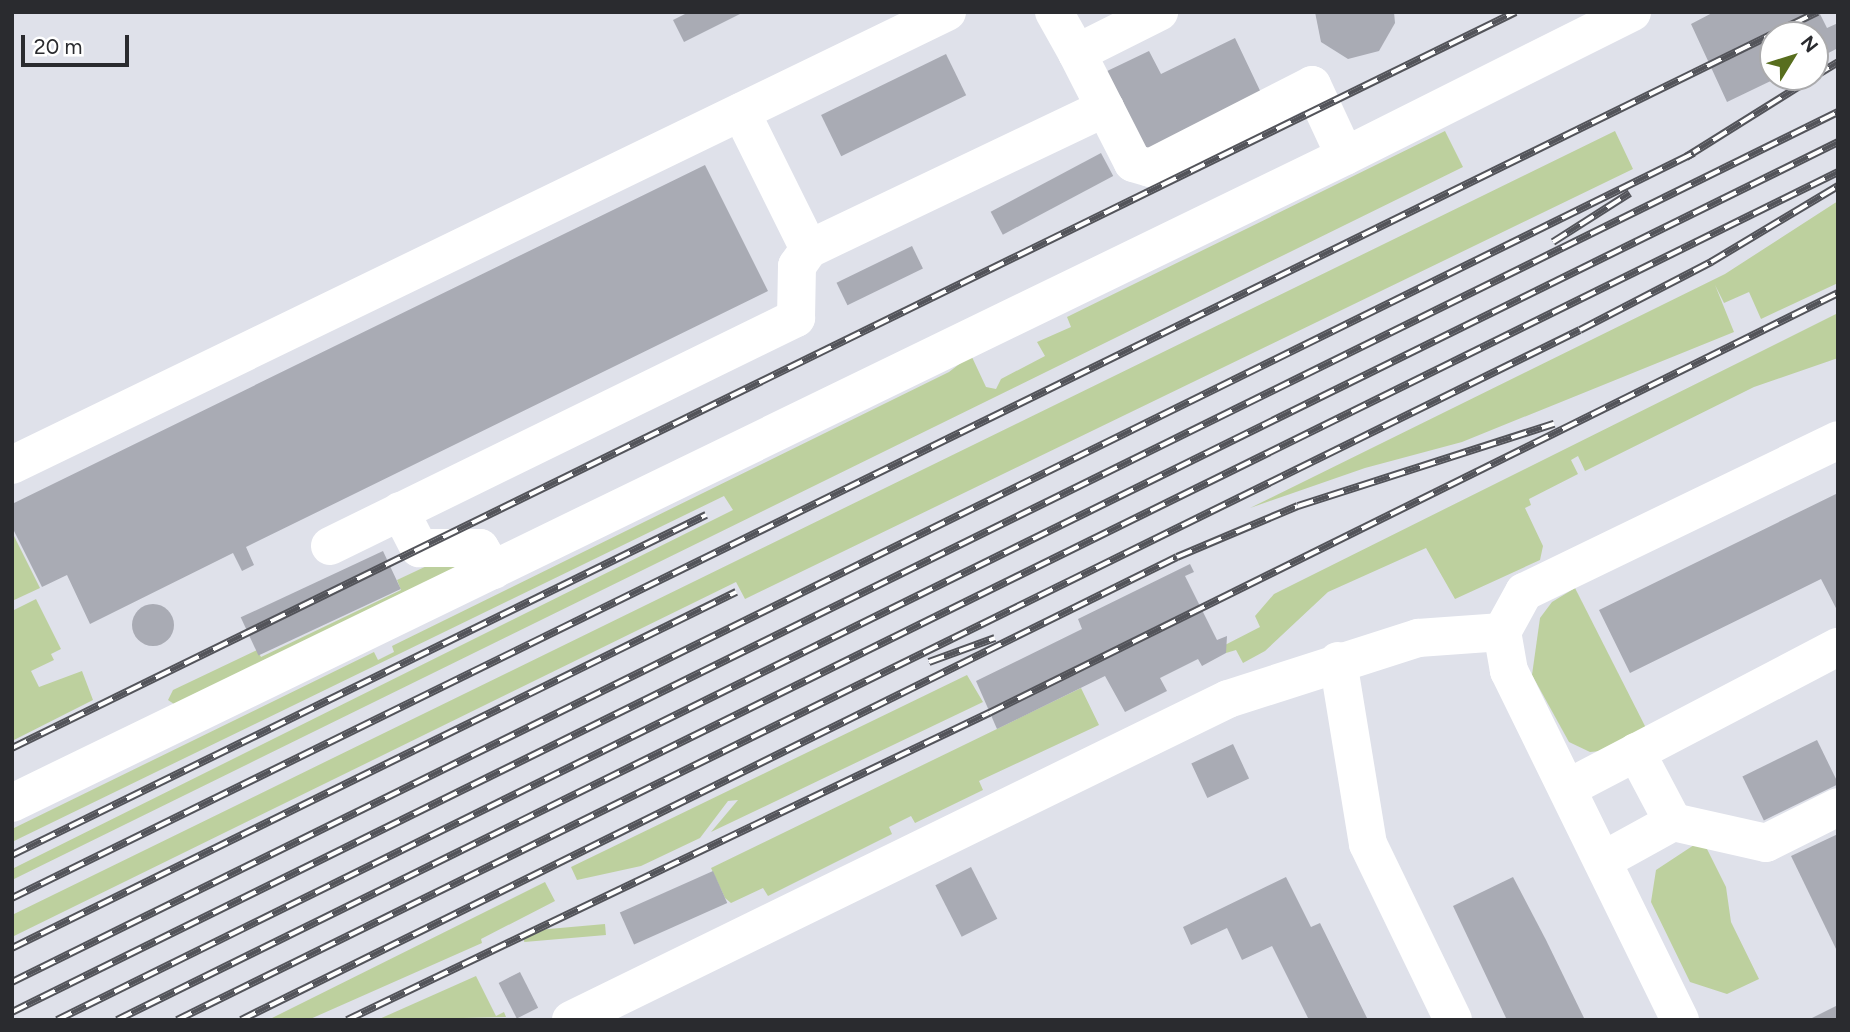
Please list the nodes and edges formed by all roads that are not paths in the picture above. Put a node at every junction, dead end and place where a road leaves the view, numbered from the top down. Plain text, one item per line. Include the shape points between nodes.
1 (947, 12) edge
2 (1054, 12) edge
3 (1159, 12) edge
4 (1632, 12) edge
5 (1077, 53) junction
6 (1104, 108) junction
7 (741, 111) junction
8 (1345, 156) junction
9 (809, 249) junction
10 (1838, 440) edge
11 (12, 466) edge
12 (400, 511) junction
13 (330, 546) dead end
14 (493, 570) junction
15 (1502, 632) junction
16 (1838, 647) edge
17 (1338, 661) junction
18 (1636, 752) junction
19 (1568, 789) junction
20 (12, 803) edge
21 (1838, 807) edge
22 (1673, 822) junction
23 (1604, 860) junction
24 (571, 1020) edge
25 (1453, 1020) edge
26 (1680, 1020) edge

1 - 7 lane
2 - 5 lane
3 - 5 lane
4 - 8 lane
5 - 6 lane
6 - 8 lane via 1133,163 1150,168 1312,85
6 - 9 lane
7 - 9 lane
7 - 11 lane
8 - 14 lane
9 - 12 lane via 797,266 796,318
10 - 15 lane via 1524,592
12 - 13 lane
12 - 14 lane via 419,548 480,548
14 - 20 lane
15 - 17 lane via 1418,638
15 - 19 lane via 1510,671
16 - 18 lane
17 - 24 lane via 1228,699
17 - 25 lane via 1367,844
18 - 19 lane
18 - 22 lane
19 - 23 lane
21 - 22 lane via 1766,843
22 - 23 lane
23 - 26 lane

